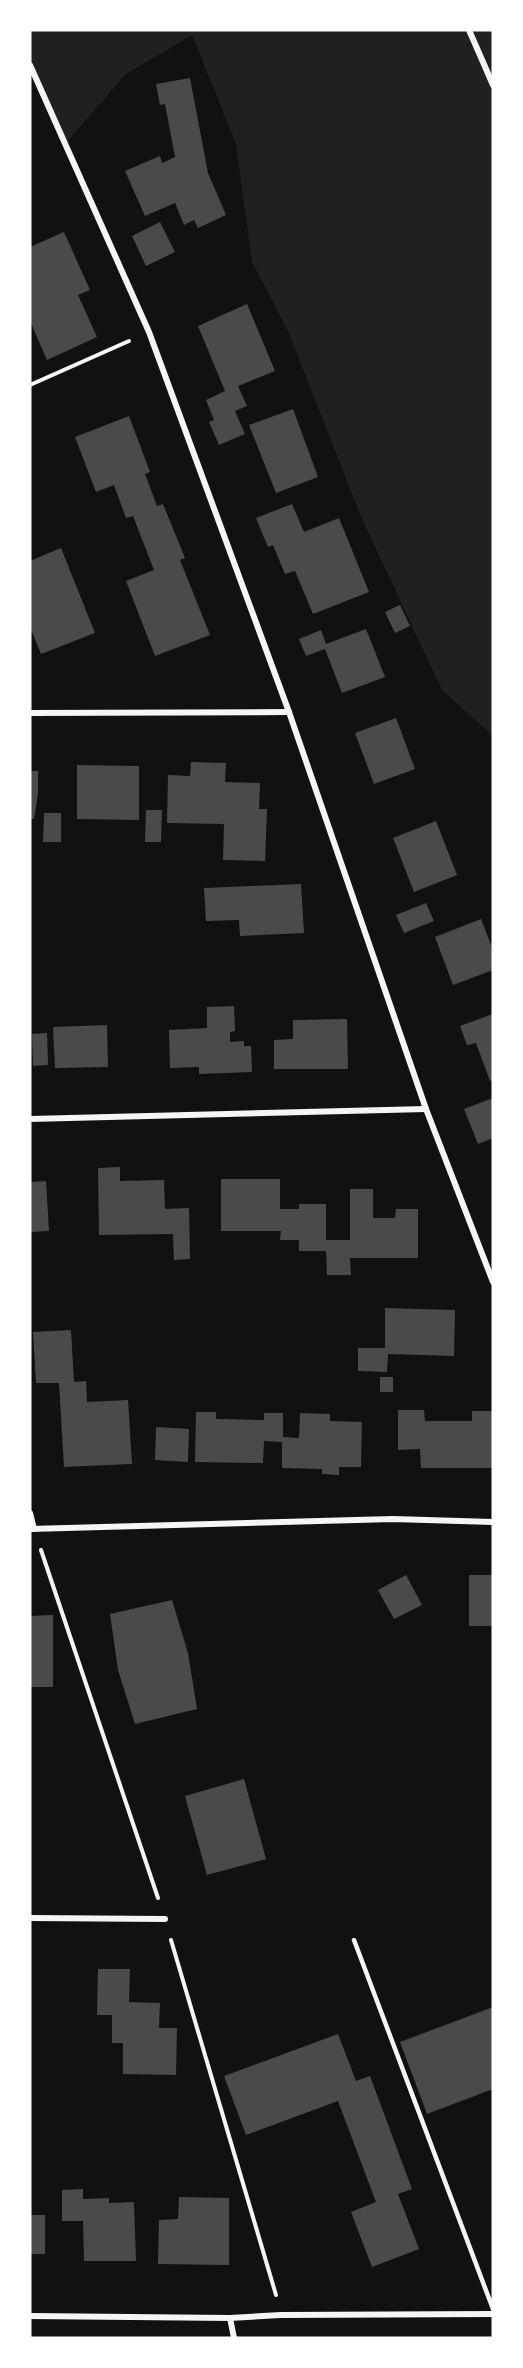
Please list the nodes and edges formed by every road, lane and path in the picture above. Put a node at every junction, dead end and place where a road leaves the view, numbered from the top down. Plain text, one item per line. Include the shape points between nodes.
1 (469, 30) edge
2 (30, 65) edge
3 (493, 85) edge
4 (149, 332) junction
5 (30, 385) edge
6 (289, 712) junction
7 (30, 713) edge
8 (426, 1109) junction
9 (30, 1119) edge
10 (493, 1282) edge
11 (30, 1513) edge
12 (493, 1522) edge
13 (32, 1530) edge
14 (30, 1918) edge
15 (165, 1919) dead end
16 (354, 1941) dead end
17 (493, 2309) edge
18 (493, 2314) edge
19 (30, 2316) edge
20 (230, 2318) junction
21 (234, 2338) edge

1 - 3 street
2 - 4 street
4 - 5 path
4 - 6 street
6 - 7 street
6 - 8 street
8 - 9 street
8 - 10 street
11 - 13 street
12 - 13 street via 393,1519
14 - 15 street
16 - 17 lane
18 - 20 street
19 - 20 street
20 - 21 street

